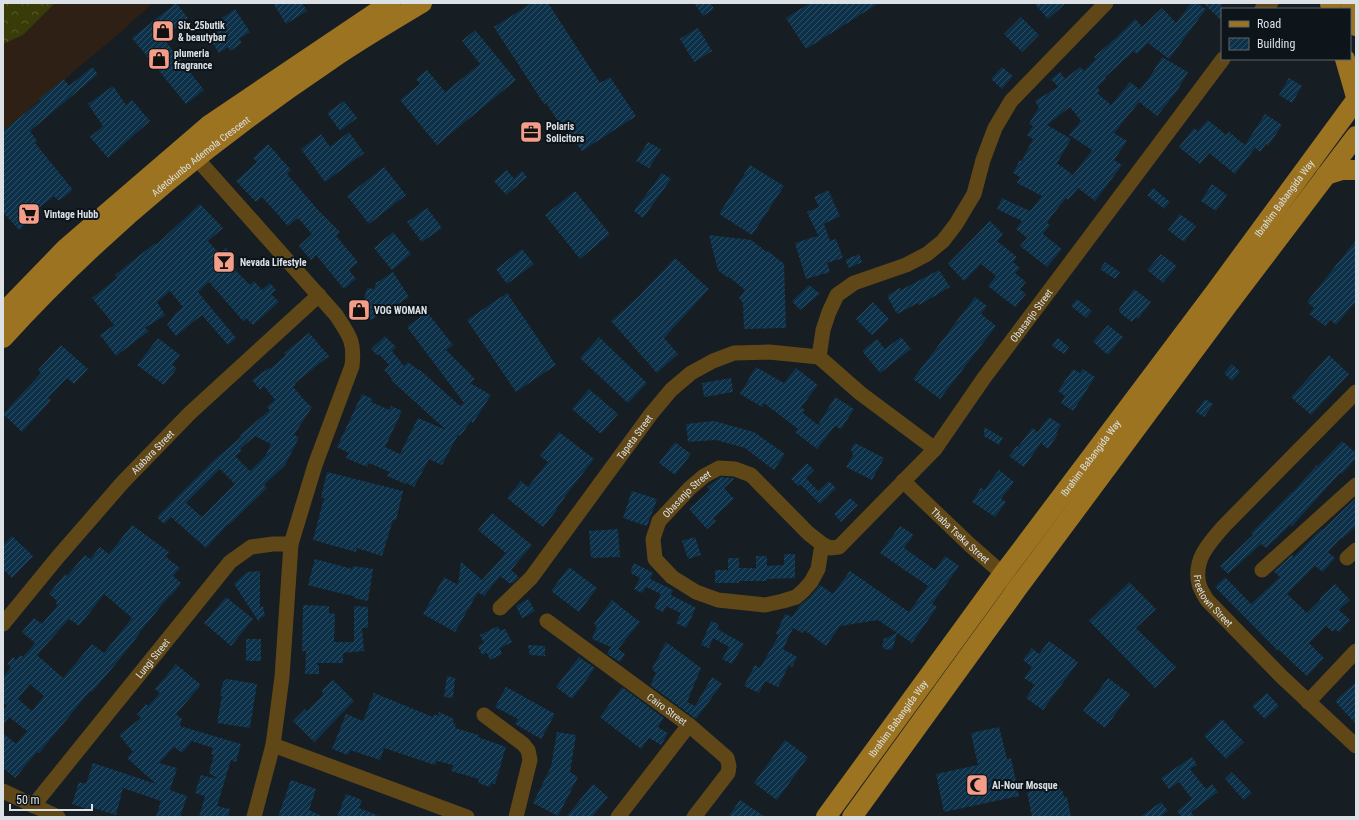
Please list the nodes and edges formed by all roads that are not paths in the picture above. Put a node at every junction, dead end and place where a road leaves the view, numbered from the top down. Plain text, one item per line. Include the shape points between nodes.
1 (390, 3) edge
2 (422, 3) edge
3 (1106, 3) edge
4 (1330, 3) edge
5 (1347, 7) edge
6 (1351, 15) edge
7 (1356, 26) edge
8 (1222, 60) edge
9 (1345, 60) edge
10 (1356, 97) edge
11 (1356, 100) edge
12 (1356, 136) edge
13 (190, 151) junction
14 (1356, 170) edge
15 (1326, 175) junction
16 (319, 295) junction
17 (3, 314) edge
18 (3, 338) edge
19 (819, 357) junction
20 (1356, 392) edge
21 (934, 449) junction
22 (903, 481) junction
23 (1356, 485) edge
24 (291, 544) junction
25 (822, 544) junction
26 (1262, 570) dead end
27 (1003, 574) junction
28 (1017, 589) junction
29 (500, 608) dead end
30 (547, 621) dead end
31 (3, 624) edge
32 (1356, 652) edge
33 (1308, 702) junction
34 (484, 715) dead end
35 (689, 725) junction
36 (273, 746) junction
37 (1356, 746) edge
38 (3, 791) edge
39 (33, 806) junction
40 (58, 817) edge
41 (254, 817) edge
42 (467, 817) edge
43 (516, 817) edge
44 (618, 817) edge
45 (694, 817) edge
46 (826, 817) edge
47 (852, 817) edge

1 - 13 main road, Adetokunbo Ademola Crescent via 209,125
2 - 13 main road, Adetokunbo Ademola Crescent
3 - 19 street via 1011,101 995,128 974,194 943,241 927,254 906,265 854,283 837,295 823,330
4 - 5 main road
6 - 7 main road
8 - 21 street, Obasanjo Street via 984,378
9 - 10 main road
11 - 27 main road, Ibrahim Babangida Way
12 - 15 main road, Ibrahim Babangida Way
13 - 16 street
13 - 17 main road, Adetokunbo Ademola Crescent via 66,248
13 - 18 main road, Adetokunbo Ademola Crescent
14 - 15 main road via 1342,170
15 - 28 main road, Ibrahim Babangida Way
16 - 24 street via 351,338 354,353 352,366 315,465
16 - 31 street, Atabara Street via 190,414 123,482
19 - 21 street via 860,394
19 - 29 street, Tapeta Street via 769,352 734,354 712,361 691,373 671,390 651,414 531,578
20 - 33 street, Freetown Street via 1219,531 1199,561 1199,585 1207,600
21 - 22 street, Obasanjo Street
22 - 25 street, Obasanjo Street via 839,547 830,548
22 - 27 street, Thaba Tseka Street
23 - 26 street
24 - 36 street via 282,677
24 - 39 street, Lungi Street via 251,547 230,562
25 - 25 street, Obasanjo Street via 818,569 803,591 796,597 765,605 718,600 696,592 672,577 655,559 653,539 658,521 694,484 719,468 735,468 751,475
27 - 28 street, Thaba Tseka Street
27 - 46 main road, Ibrahim Babangida Way
28 - 47 main road, Ibrahim Babangida Way
30 - 35 street, Cairo Street
32 - 33 street
33 - 37 street, Freetown Street
34 - 43 street via 528,750 530,760
35 - 44 street
35 - 45 street, Cairo Street via 727,758 729,766 728,774
36 - 41 street
36 - 42 street
38 - 39 street
39 - 40 street

